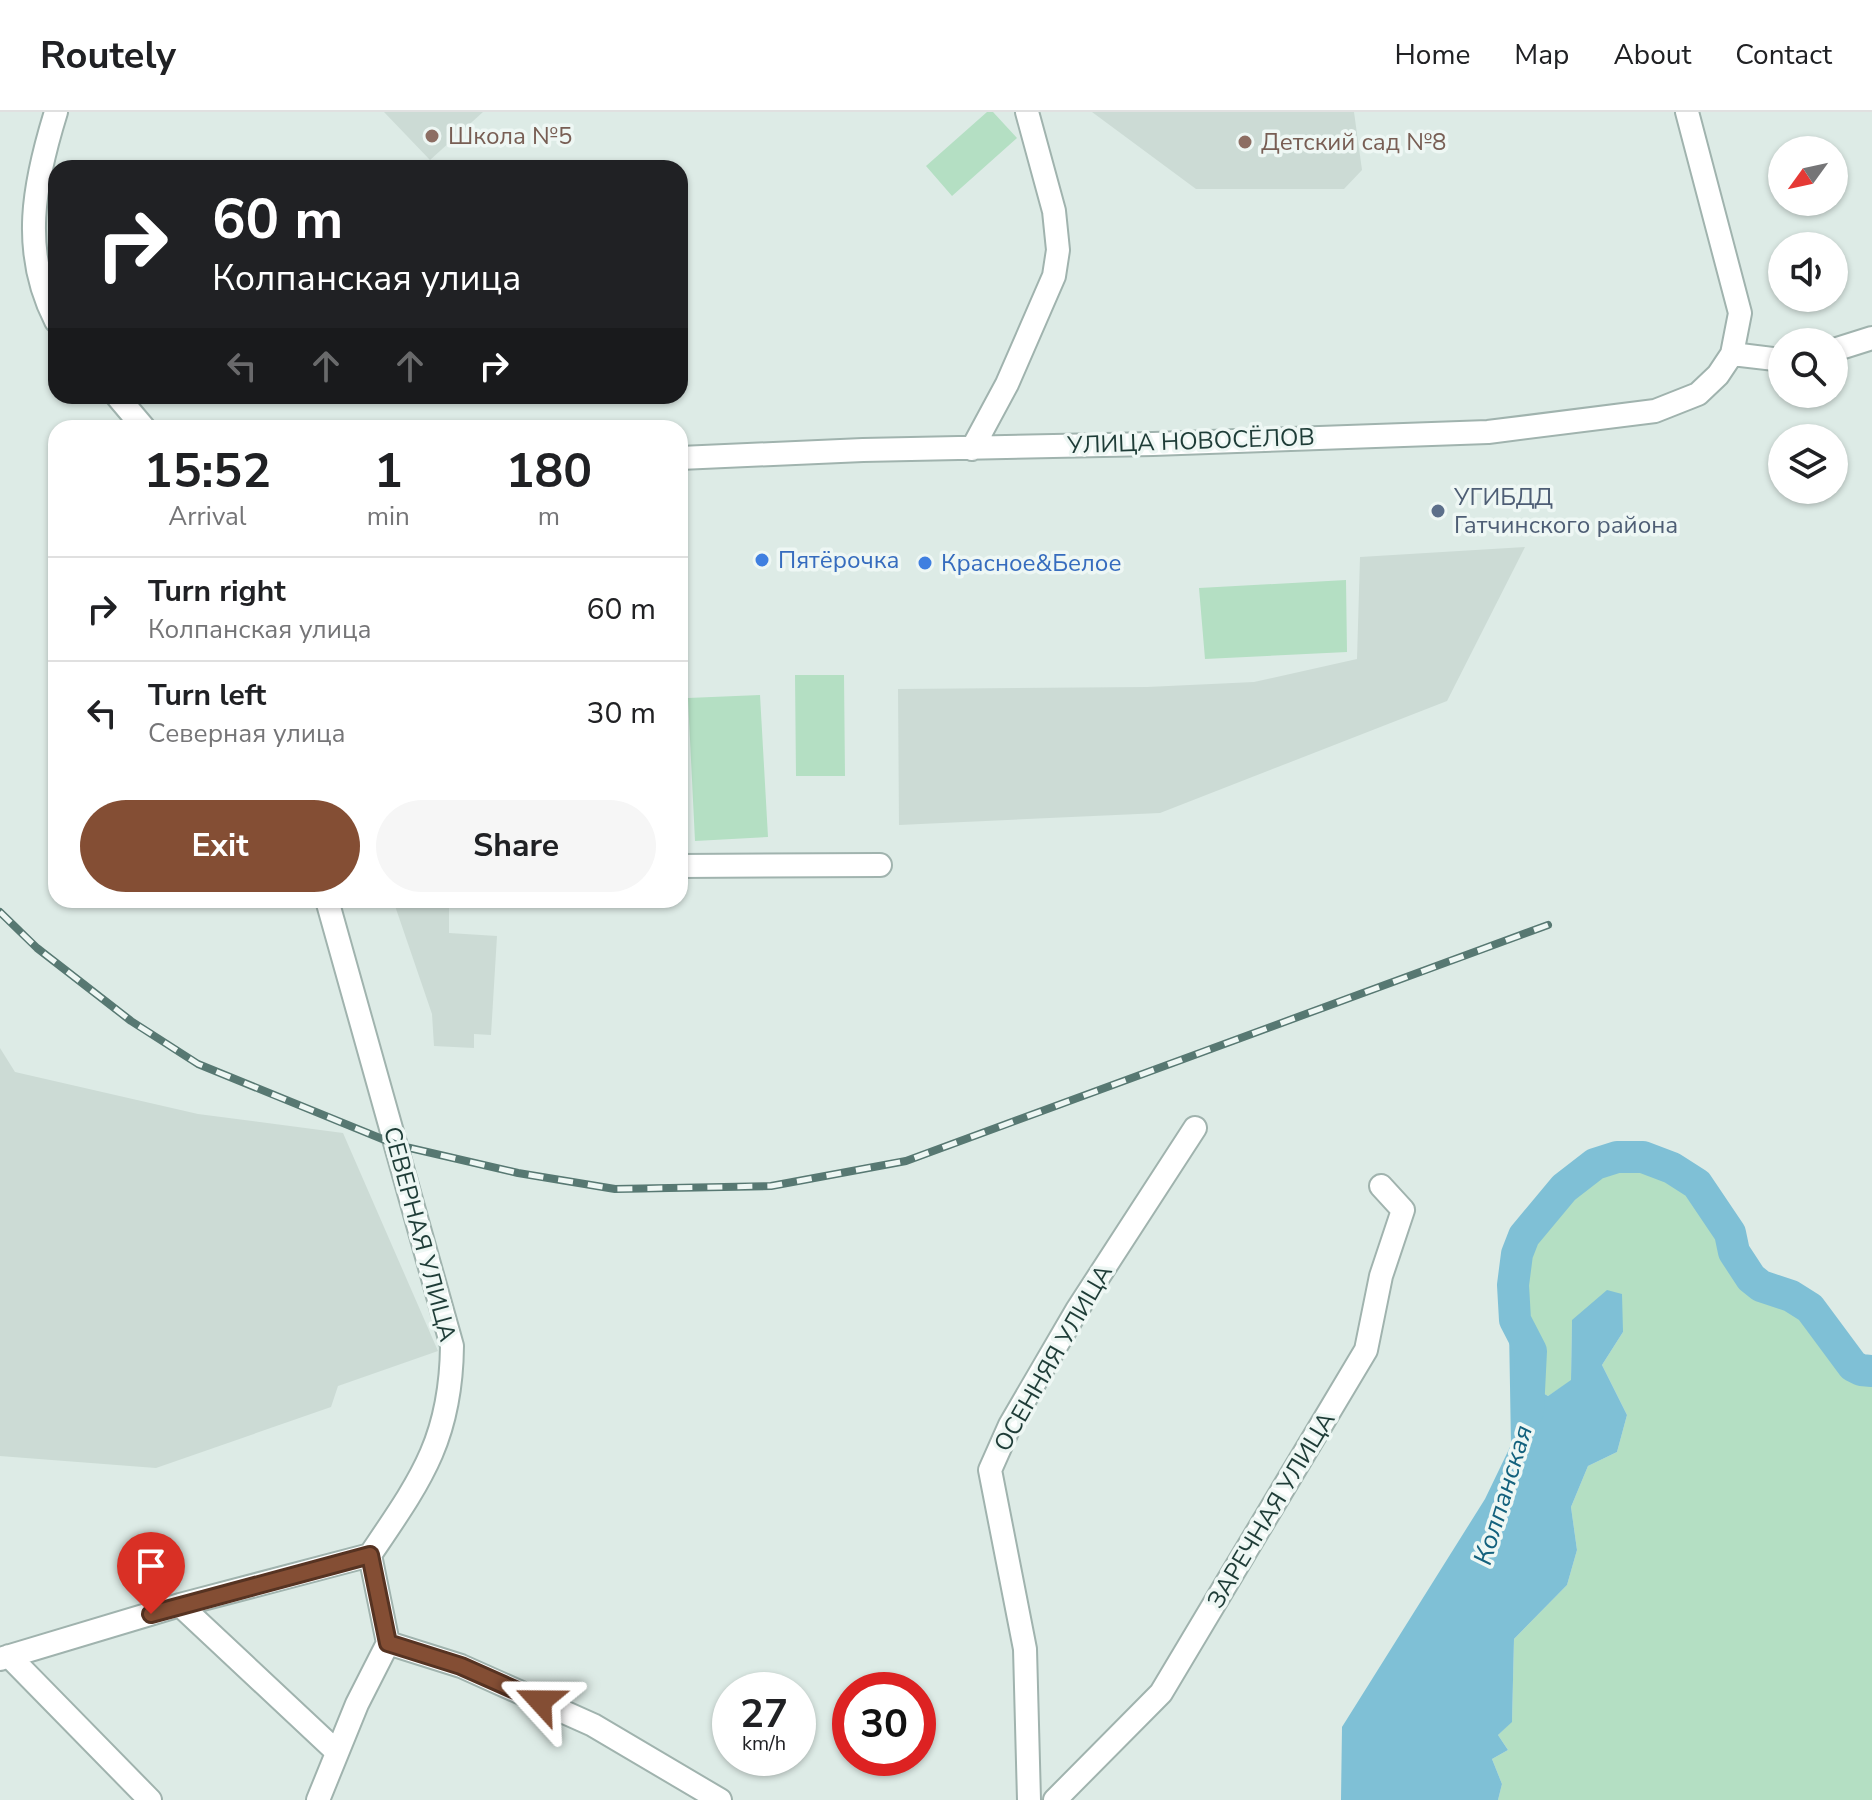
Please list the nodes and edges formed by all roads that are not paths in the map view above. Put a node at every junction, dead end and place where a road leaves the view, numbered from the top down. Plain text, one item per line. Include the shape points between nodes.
1 (56, 112) edge
2 (1027, 112) edge
3 (1687, 112) edge
4 (48, 305) edge
5 (1872, 338) edge
6 (1848, 346) edge
7 (1732, 354) junction
8 (1768, 358) edge
9 (124, 404) edge
10 (137, 420) edge
11 (972, 449) junction
12 (688, 458) edge
13 (880, 865) dead end
14 (688, 866) edge
15 (329, 908) edge
16 (1195, 1128) dead end
17 (1381, 1186) dead end
18 (370, 1555) junction
19 (180, 1605) junction
20 (388, 1643) junction
21 (4, 1658) edge
22 (337, 1752) junction
23 (324, 1798) edge
24 (150, 1800) edge
25 (720, 1800) edge
26 (1029, 1800) edge
27 (1055, 1800) edge

1 - 4 street via 34,204 37,272
2 - 11 street via 1054,211 1054,276
3 - 7 street via 1740,313
5 - 6 street
7 - 8 street
7 - 11 street, УЛИЦА НОВОСЁЛОВ via 1698,394 1655,411 1488,432
9 - 10 street
11 - 12 street, УЛИЦА НОВОСЁЛОВ
13 - 14 street
15 - 18 street, СЕВЕРНАЯ УЛИЦА via 452,1346 452,1384 434,1451
16 - 26 street, ОСЕННЯЯ УЛИЦА via 1077,1310 990,1470 1025,1649
17 - 27 street, ЗАРЕЧНАЯ УЛИЦА via 1403,1210 1381,1276 1366,1350 1161,1693
18 - 19 street
18 - 20 street
19 - 21 street
19 - 22 street
20 - 22 street
20 - 25 street via 461,1666 593,1725
21 - 24 street
22 - 23 street

